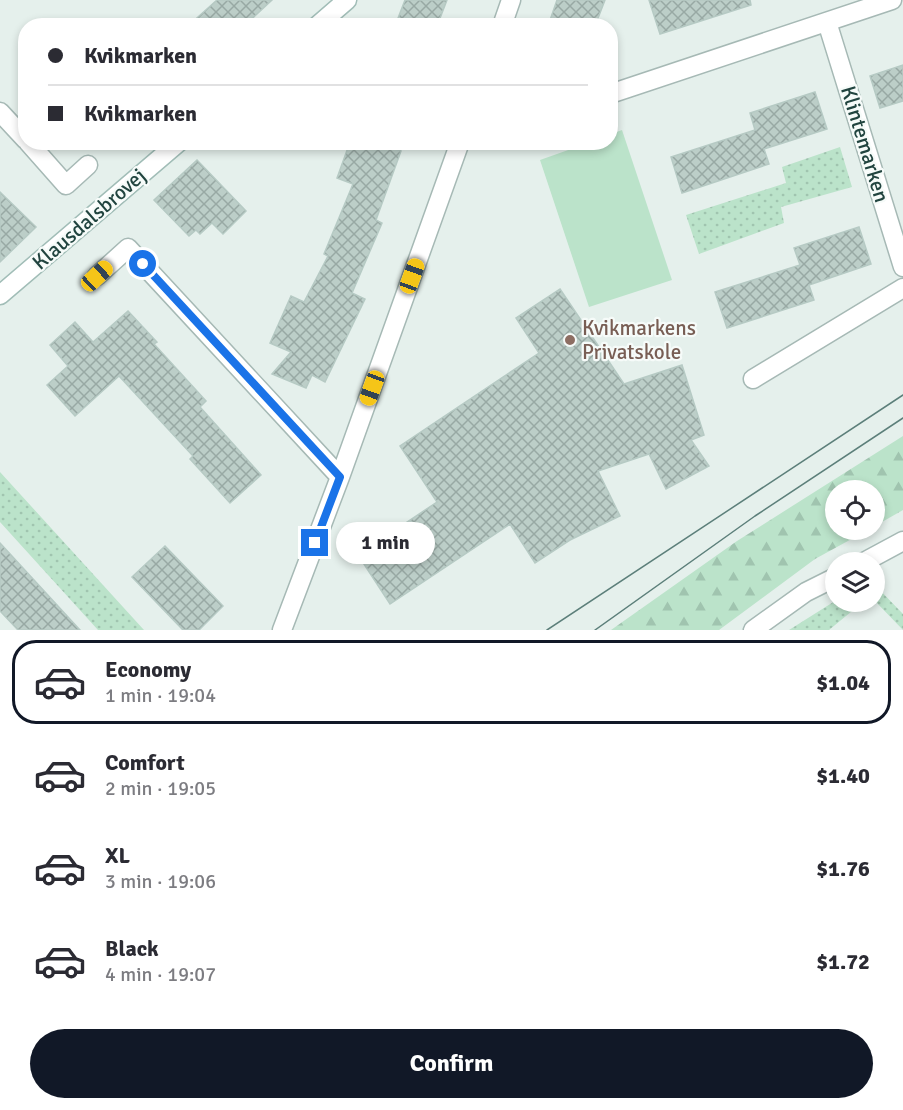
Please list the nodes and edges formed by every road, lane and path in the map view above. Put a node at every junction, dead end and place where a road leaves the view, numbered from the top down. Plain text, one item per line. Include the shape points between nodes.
1 (347, 0) edge
2 (511, 0) edge
3 (892, 0) edge
4 (326, 18) edge
5 (505, 18) edge
6 (827, 22) junction
7 (618, 91) edge
8 (0, 112) edge
9 (18, 131) edge
10 (35, 150) edge
11 (170, 150) edge
12 (457, 150) edge
13 (88, 165) dead end
14 (903, 267) edge
15 (97, 276) dead end
16 (903, 288) edge
17 (0, 295) edge
18 (753, 379) dead end
19 (340, 477) junction
20 (903, 541) edge
21 (883, 552) edge
22 (825, 582) edge
23 (282, 630) edge
24 (753, 630) edge

1 - 4 street
2 - 5 street
3 - 6 street
6 - 7 street
6 - 14 street, Klintemarken
8 - 9 street
10 - 13 street via 66,185
11 - 17 street, Klausdalsbrovej
12 - 19 street
15 - 19 street via 128,248
16 - 18 street
19 - 23 street
20 - 21 street
22 - 24 street

